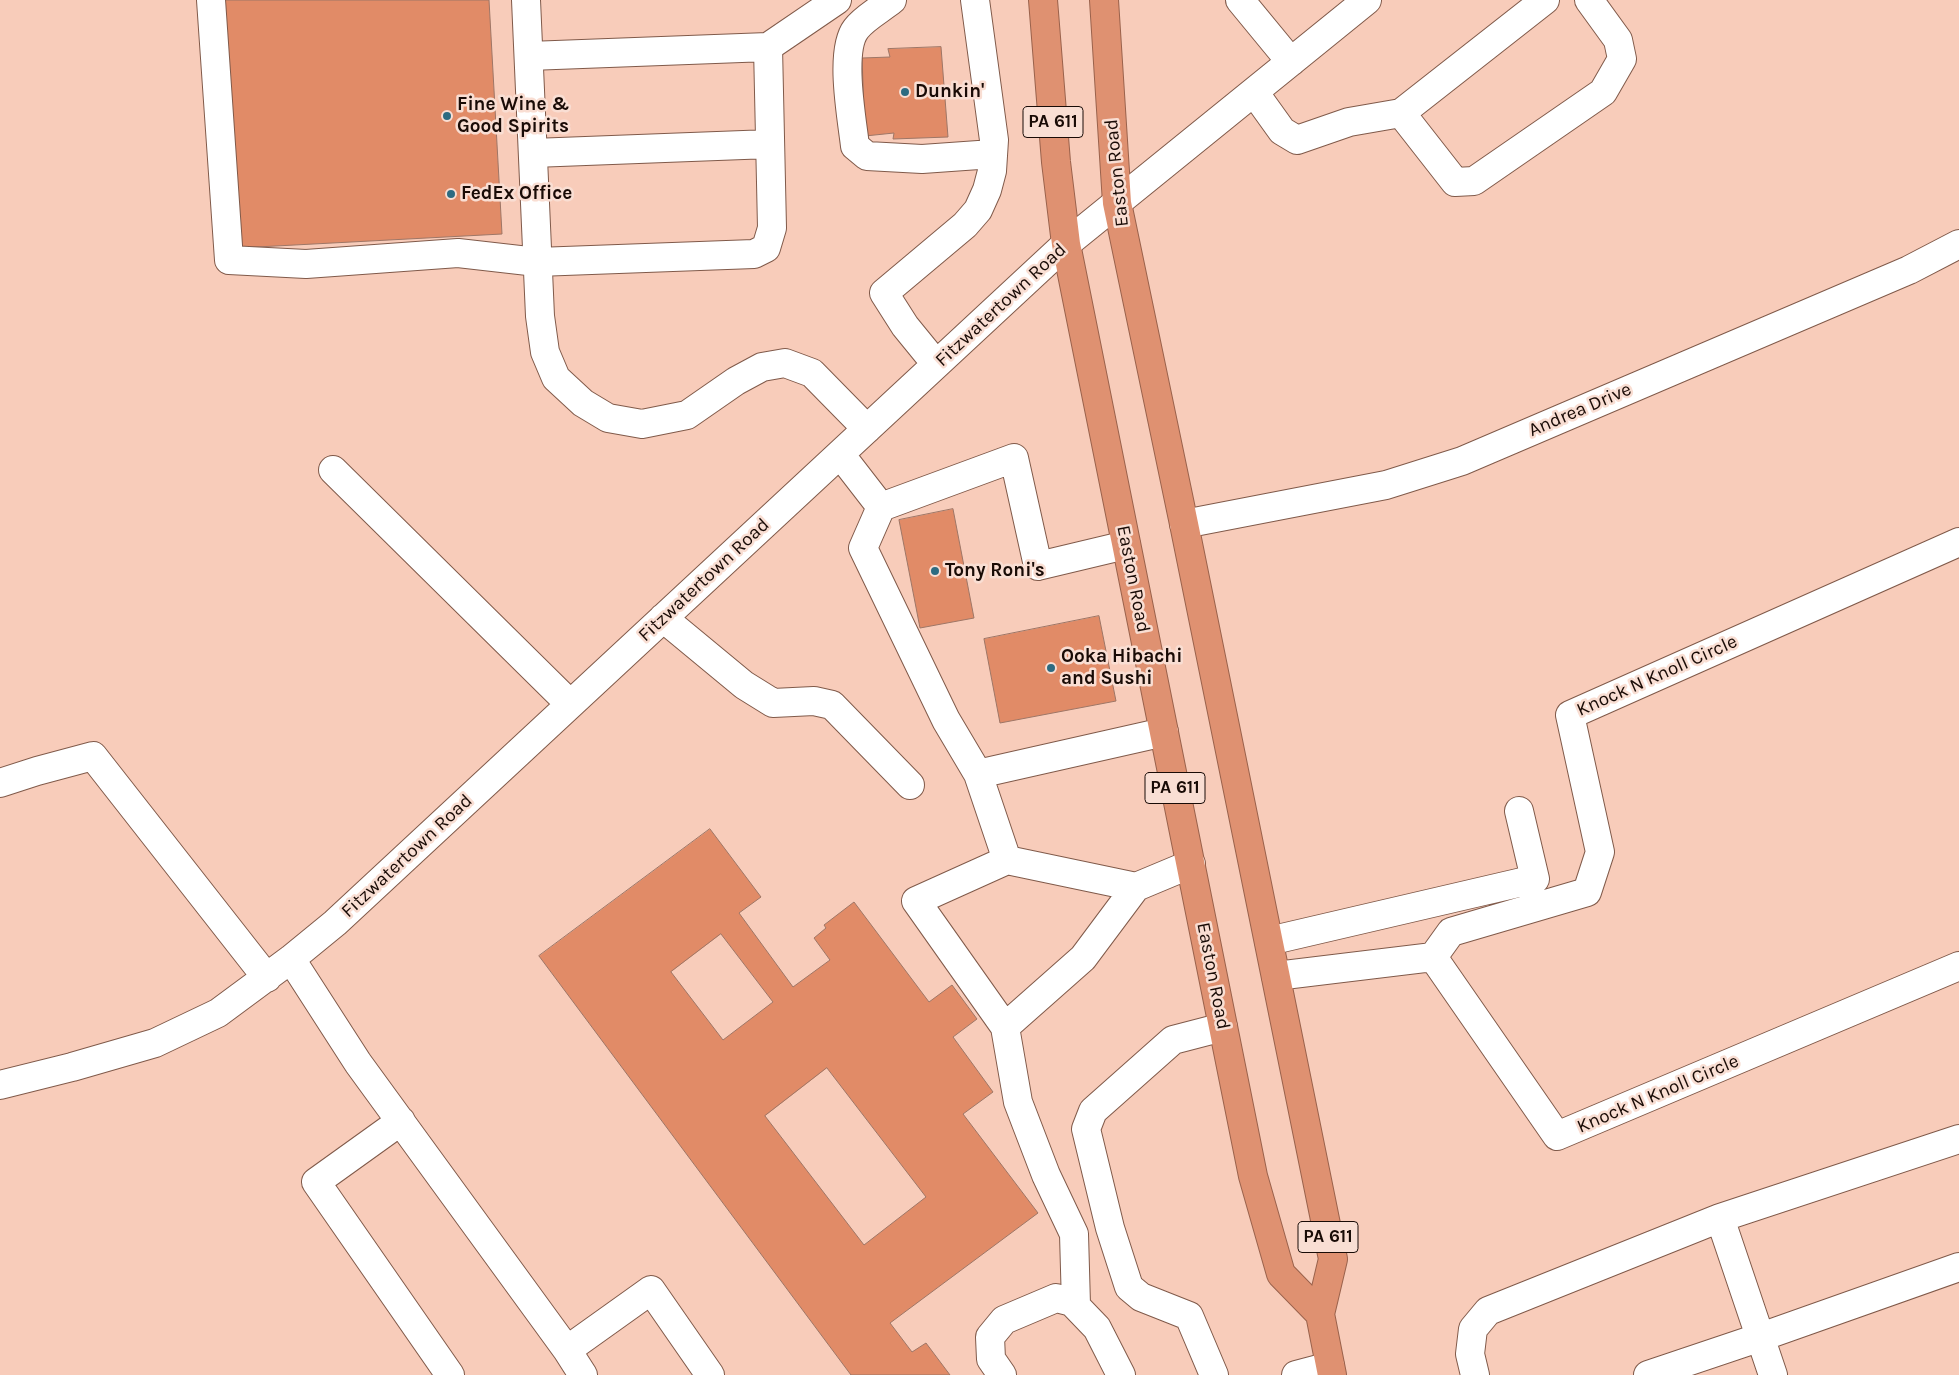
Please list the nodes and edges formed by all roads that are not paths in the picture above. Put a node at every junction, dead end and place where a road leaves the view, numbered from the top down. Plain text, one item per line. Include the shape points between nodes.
1 (211, 0) edge
2 (526, 0) edge
3 (837, 0) edge
4 (892, 0) edge
5 (975, 0) edge
6 (1043, 0) edge
7 (1104, 0) edge
8 (1240, 0) edge
9 (1367, 0) edge
10 (1546, 0) edge
11 (1589, 0) edge
12 (768, 47) junction
13 (528, 56) junction
14 (1291, 62) junction
15 (1254, 92) junction
16 (1401, 113) junction
17 (770, 144) junction
18 (533, 154) junction
19 (993, 154) junction
20 (1117, 203) junction
21 (1066, 244) junction
22 (1959, 244) edge
23 (537, 262) junction
24 (936, 364) junction
25 (867, 429) junction
26 (840, 454) junction
27 (333, 470) dead end
28 (881, 507) junction
29 (1184, 524) junction
30 (1959, 542) edge
31 (1126, 546) junction
32 (663, 618) junction
33 (570, 704) junction
34 (1164, 732) junction
35 (978, 774) junction
36 (0, 783) edge
37 (910, 785) dead end
38 (1520, 810) dead end
39 (1007, 860) junction
40 (1191, 864) junction
41 (1136, 887) junction
42 (1269, 941) junction
43 (1433, 957) junction
44 (292, 959) junction
45 (1959, 966) edge
46 (1276, 976) junction
47 (267, 978) junction
48 (1006, 1027) junction
49 (1223, 1027) junction
50 (0, 1086) edge
51 (401, 1121) junction
52 (1959, 1139) edge
53 (1720, 1218) junction
54 (1959, 1267) edge
55 (1076, 1305) junction
56 (1320, 1314) junction
57 (1761, 1338) junction
58 (567, 1350) junction
59 (1331, 1371) edge
60 (450, 1375) edge
61 (583, 1375) edge
62 (710, 1375) edge
63 (1002, 1375) edge
64 (1121, 1375) edge
65 (1214, 1375) edge
66 (1296, 1375) edge
67 (1475, 1375) edge
68 (1648, 1375) edge
69 (1774, 1375) edge

1 - 23 street via 229,260 306,264 458,253
2 - 13 street
3 - 12 street
4 - 19 street via 856,28 850,40 847,74 855,146 867,156 922,159
5 - 19 street via 994,140
6 - 21 highway, Easton Road / PA 611
7 - 20 highway, Easton Road / PA 611
8 - 14 street
9 - 14 street, Fitzwatertown Road
10 - 16 street
11 - 16 street via 1618,40 1622,60 1603,92 1474,181 1455,182
12 - 13 street
12 - 17 street
13 - 18 street
14 - 15 street, Fitzwatertown Road
15 - 16 street via 1282,131 1297,140 1349,122
15 - 20 street, Fitzwatertown Road
17 - 18 street
17 - 23 street via 772,228 766,248 754,254
18 - 23 street
19 - 24 street via 988,190 978,210 965,225 884,293 905,326
20 - 21 street, Fitzwatertown Road
20 - 29 highway, Easton Road / PA 611
21 - 24 street, Fitzwatertown Road
21 - 31 highway, Easton Road / PA 611
22 - 29 street, Andrea Drive via 1909,270 1462,461 1386,485
23 - 25 street via 540,316 546,352 556,378 583,403 608,418 642,424 687,415 762,367 785,364 812,373
24 - 25 street, Fitzwatertown Road
25 - 26 street, Fitzwatertown Road
26 - 28 street
26 - 32 street, Fitzwatertown Road
27 - 33 street
28 - 31 street via 1014,458 1038,566
28 - 35 street via 863,548 946,720
29 - 42 highway, Easton Road / PA 611
30 - 43 street, Knock N Knoll Circle via 1570,714 1600,852 1587,892 1451,932
31 - 34 highway, Easton Road / PA 611
32 - 33 street, Fitzwatertown Road
32 - 37 street via 744,685 773,703 814,701 832,705
33 - 44 street, Fitzwatertown Road via 335,923
34 - 35 street
34 - 40 highway, Easton Road / PA 611
35 - 39 street
36 - 47 street via 93,756
38 - 42 street via 1535,879
39 - 41 street
39 - 48 street via 916,900
40 - 41 street
40 - 49 highway, Easton Road / PA 611
41 - 48 street via 1083,958
42 - 46 highway, Easton Road / PA 611
43 - 45 street, Knock N Knoll Circle via 1557,1136
43 - 46 street
44 - 47 street, Fitzwatertown Road
44 - 51 street via 358,1063
46 - 56 highway, Easton Road / PA 611 via 1333,1259
47 - 50 street, Fitzwatertown Road via 218,1013 155,1043
48 - 55 street via 1018,1102 1046,1175 1074,1234
49 - 56 highway, Easton Road / PA 611 via 1252,1176 1281,1274
49 - 65 street via 1173,1040 1093,1111 1086,1129 1110,1228 1129,1287 1141,1297 1189,1316
51 - 58 street
51 - 60 street via 316,1182
52 - 53 street
53 - 57 street
53 - 67 street via 1488,1312 1473,1329 1470,1354
54 - 57 street
55 - 63 street via 1056,1298 1004,1320 990,1337 991,1359
55 - 64 street via 1097,1328
56 - 59 highway, Easton Road / PA 611
57 - 68 street
57 - 69 street
58 - 61 street
58 - 62 street via 651,1290
59 - 66 street

